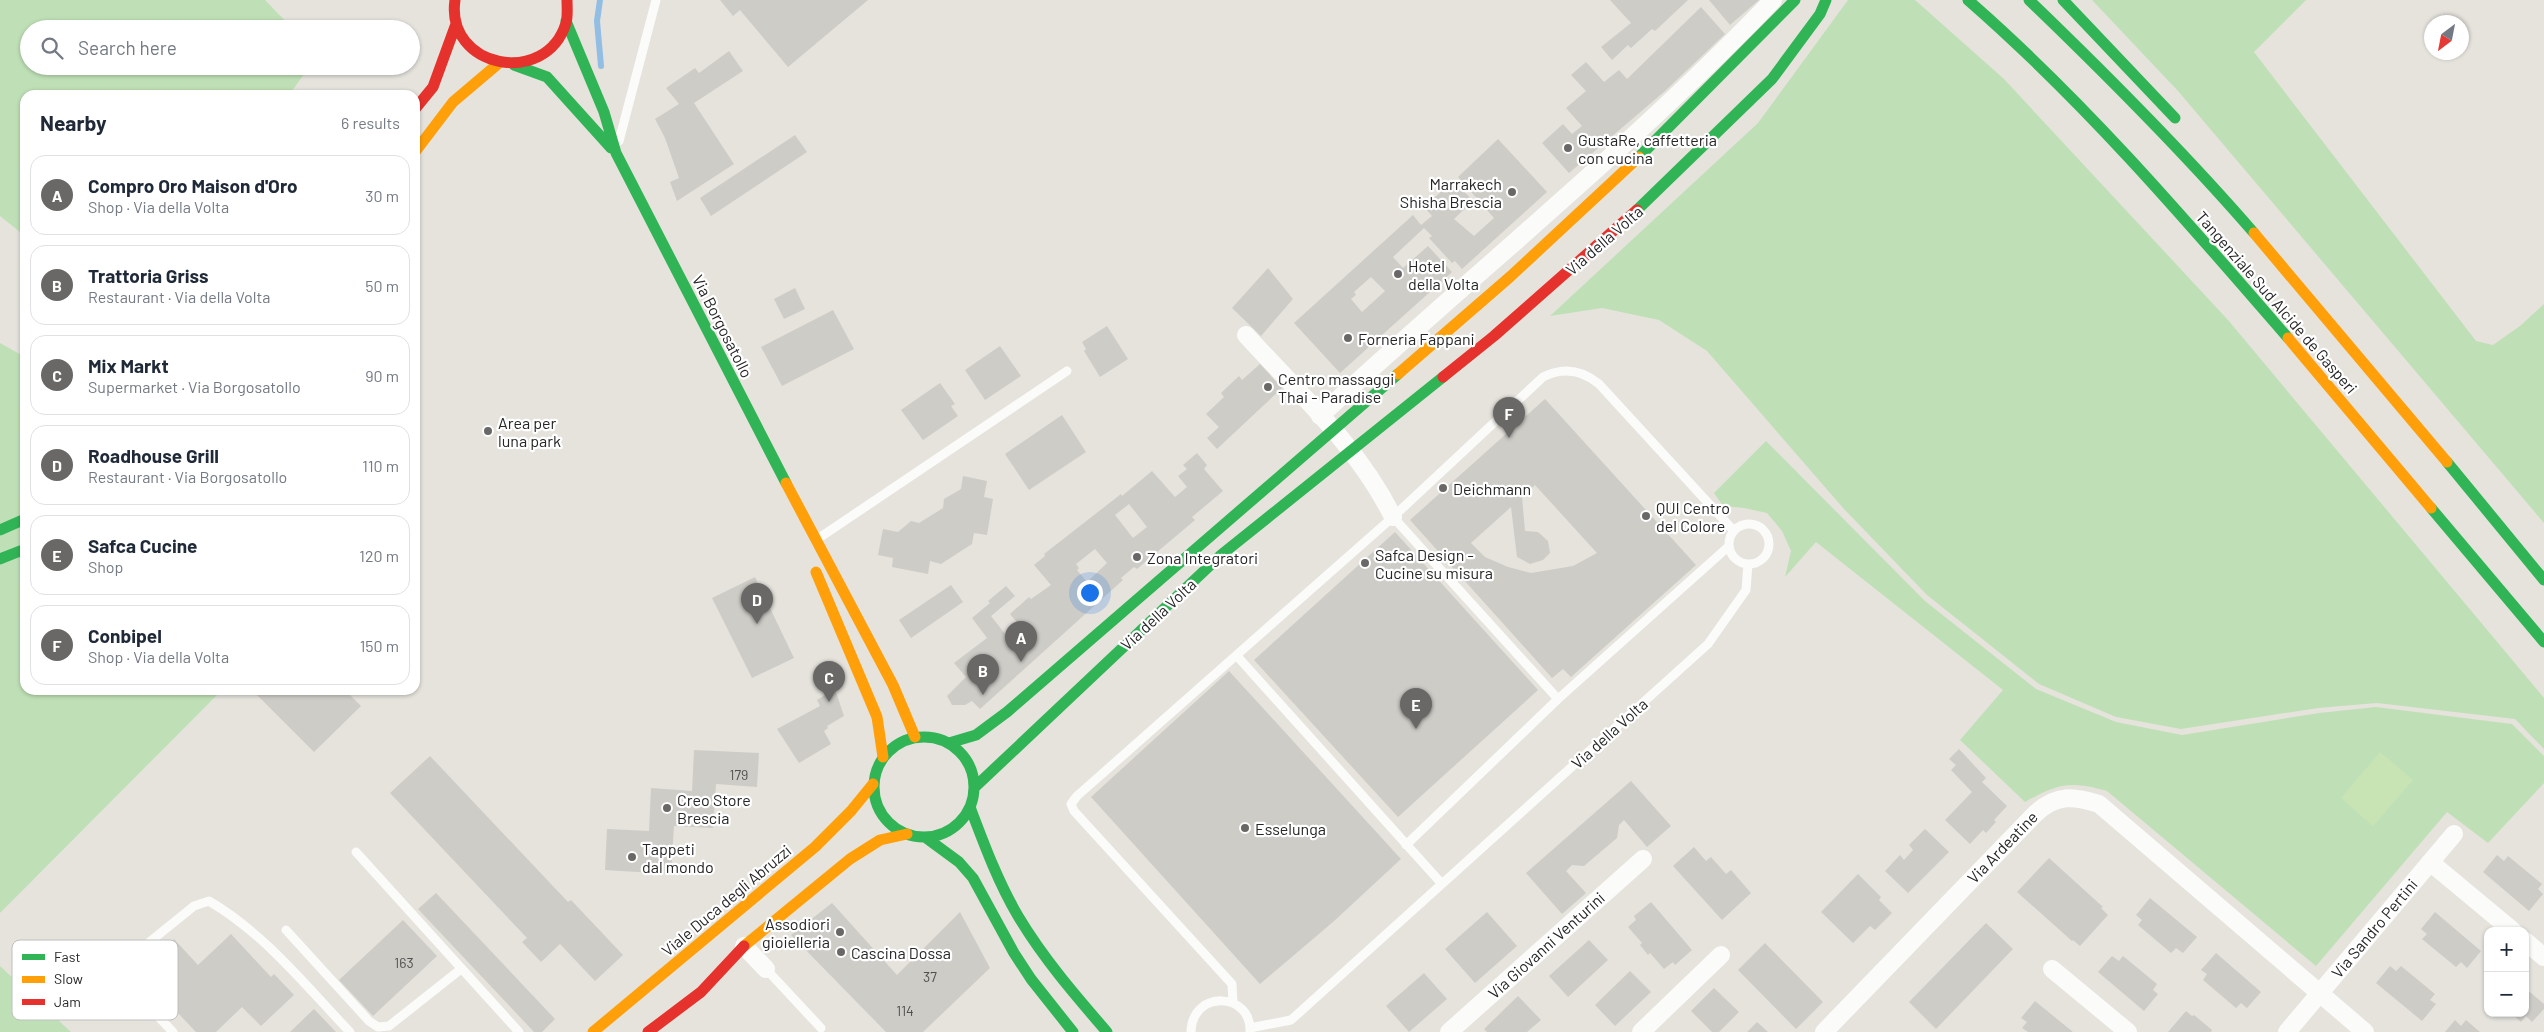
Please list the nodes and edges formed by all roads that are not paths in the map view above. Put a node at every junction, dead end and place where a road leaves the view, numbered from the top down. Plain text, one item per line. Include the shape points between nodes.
1 (656, 0) edge
2 (1773, 0) edge
3 (1795, 0) edge
4 (1826, 0) edge
5 (1968, 0) edge
6 (2029, 0) edge
7 (2063, 0) edge
8 (568, 1) edge
9 (453, 2) edge
10 (566, 21) junction
11 (456, 24) junction
12 (499, 64) junction
13 (514, 65) junction
14 (420, 103) edge
15 (2183, 128) dead end
16 (420, 145) edge
17 (616, 153) junction
18 (2282, 248) dead end
19 (1246, 335) dead end
20 (1067, 372) dead end
21 (1320, 416) junction
22 (1334, 431) junction
23 (2423, 434) junction
24 (1352, 452) junction
25 (801, 513) junction
26 (1392, 517) junction
27 (20, 521) edge
28 (0, 530) edge
29 (1734, 531) junction
30 (815, 540) junction
31 (1729, 546) junction
32 (20, 551) edge
33 (0, 559) edge
34 (1748, 564) junction
35 (2544, 580) edge
36 (2544, 642) edge
37 (1237, 656) junction
38 (1558, 699) junction
39 (914, 737) junction
40 (949, 743) junction
41 (883, 756) junction
42 (873, 784) junction
43 (975, 787) junction
44 (970, 807) junction
45 (907, 834) junction
46 (2454, 834) dead end
47 (925, 838) junction
48 (1406, 845) junction
49 (356, 852) dead end
50 (1643, 859) dead end
51 (2430, 862) junction
52 (1442, 884) junction
53 (2507, 927) edge
54 (286, 930) dead end
55 (152, 940) edge
56 (2529, 944) edge
57 (744, 946) junction
58 (1721, 955) dead end
59 (2544, 957) edge
60 (461, 969) junction
61 (766, 969) joint
62 (2052, 969) dead end
63 (2319, 994) junction
64 (1233, 1003) junction
65 (162, 1020) edge
66 (821, 1028) dead end
67 (1250, 1030) edge
68 (173, 1032) edge
69 (350, 1032) edge
70 (520, 1032) edge
71 (593, 1032) edge
72 (648, 1032) edge
73 (1073, 1032) edge
74 (1108, 1032) edge
75 (1191, 1032) edge
76 (1449, 1032) edge
77 (1641, 1032) edge
78 (1824, 1032) edge
79 (2128, 1032) edge
80 (2287, 1032) edge
81 (2365, 1032) edge

1 - 17 lane
2 - 21 street via 1588,176
3 - 22 main road, Via della Volta via 1648,148 1511,276
4 - 24 main road, Via della Volta via 1820,14 1772,80 1658,192 1494,336
5 - 36 main road, Tangenziale Sud Alcide de Gasperi via 2054,78 2136,164 2278,326
6 - 23 main road, Tangenziale Sud Alcide de Gasperi via 2075,42 2166,136 2314,302
7 - 15 main road
8 - 10 main road
9 - 11 main road
10 - 13 main road via 560,38 548,51
10 - 17 main road, Via Borgosatollo via 604,112
11 - 12 main road via 472,50
11 - 14 main road via 433,87
12 - 13 main road
12 - 16 main road via 453,102
13 - 17 main road, Via Borgosatollo via 547,77
17 - 25 main road, Via Borgosatollo
18 - 23 main road via 2314,286
19 - 21 street
20 - 30 lane
21 - 22 street
22 - 24 street
22 - 40 main road, Via della Volta via 1007,712 976,735
23 - 35 main road, Tangenziale Sud Alcide de Gasperi
24 - 26 street via 1377,486
24 - 43 main road, Via della Volta via 1221,555
25 - 30 main road, Via Borgosatollo
25 - 41 main road, Via Borgosatollo via 817,575 876,717
26 - 29 lane, Via della Volta via 1543,377 1562,370 1587,375 1599,384
26 - 37 lane, Via della Volta
26 - 38 lane
27 - 28 main road
29 - 31 lane
29 - 34 lane via 1746,524 1755,525 1768,537 1764,557
30 - 39 main road, Via Borgosatollo via 893,685
31 - 34 lane via 1735,558
31 - 38 lane
32 - 33 main road
34 - 52 lane, Via della Volta via 1746,590 1708,644
37 - 48 lane
37 - 64 lane, Via della Volta via 1071,804 1232,984
38 - 48 lane
39 - 40 main road via 926,736
39 - 41 main road via 902,741
40 - 43 main road via 968,762
41 - 42 main road
42 - 45 main road via 874,797 882,814 895,829
42 - 71 main road, Viale Duca degli Abruzzi via 815,847
43 - 44 main road
44 - 47 main road via 947,832
44 - 74 main road via 993,867 1019,917 1044,955
45 - 47 main road
45 - 57 main road via 880,840 850,859
46 - 51 street, Via Sandro Pertini
47 - 73 main road via 959,862 973,878 1018,959
48 - 52 lane
49 - 60 lane
50 - 76 street, Via Giovanni Venturini
51 - 53 street, Via Sandro Pertini
51 - 63 street, Via Sandro Pertini
52 - 67 lane, Via della Volta via 1291,1020
54 - 60 lane via 369,1022 378,1027 388,1026
55 - 69 lane via 194,906 209,901 258,936
56 - 59 street
57 - 61 street
57 - 72 main road via 701,992
58 - 77 street
60 - 70 lane
61 - 66 lane
62 - 79 street
63 - 78 street, Via Ardeatine via 2099,804 2076,797 2046,803 2036,812
63 - 80 street, Via Sandro Pertini
63 - 81 street, Via Sandro Pertini
64 - 67 lane, Via della Volta via 1242,1010
64 - 75 lane via 1215,1001 1206,1004 1194,1016
65 - 68 lane

